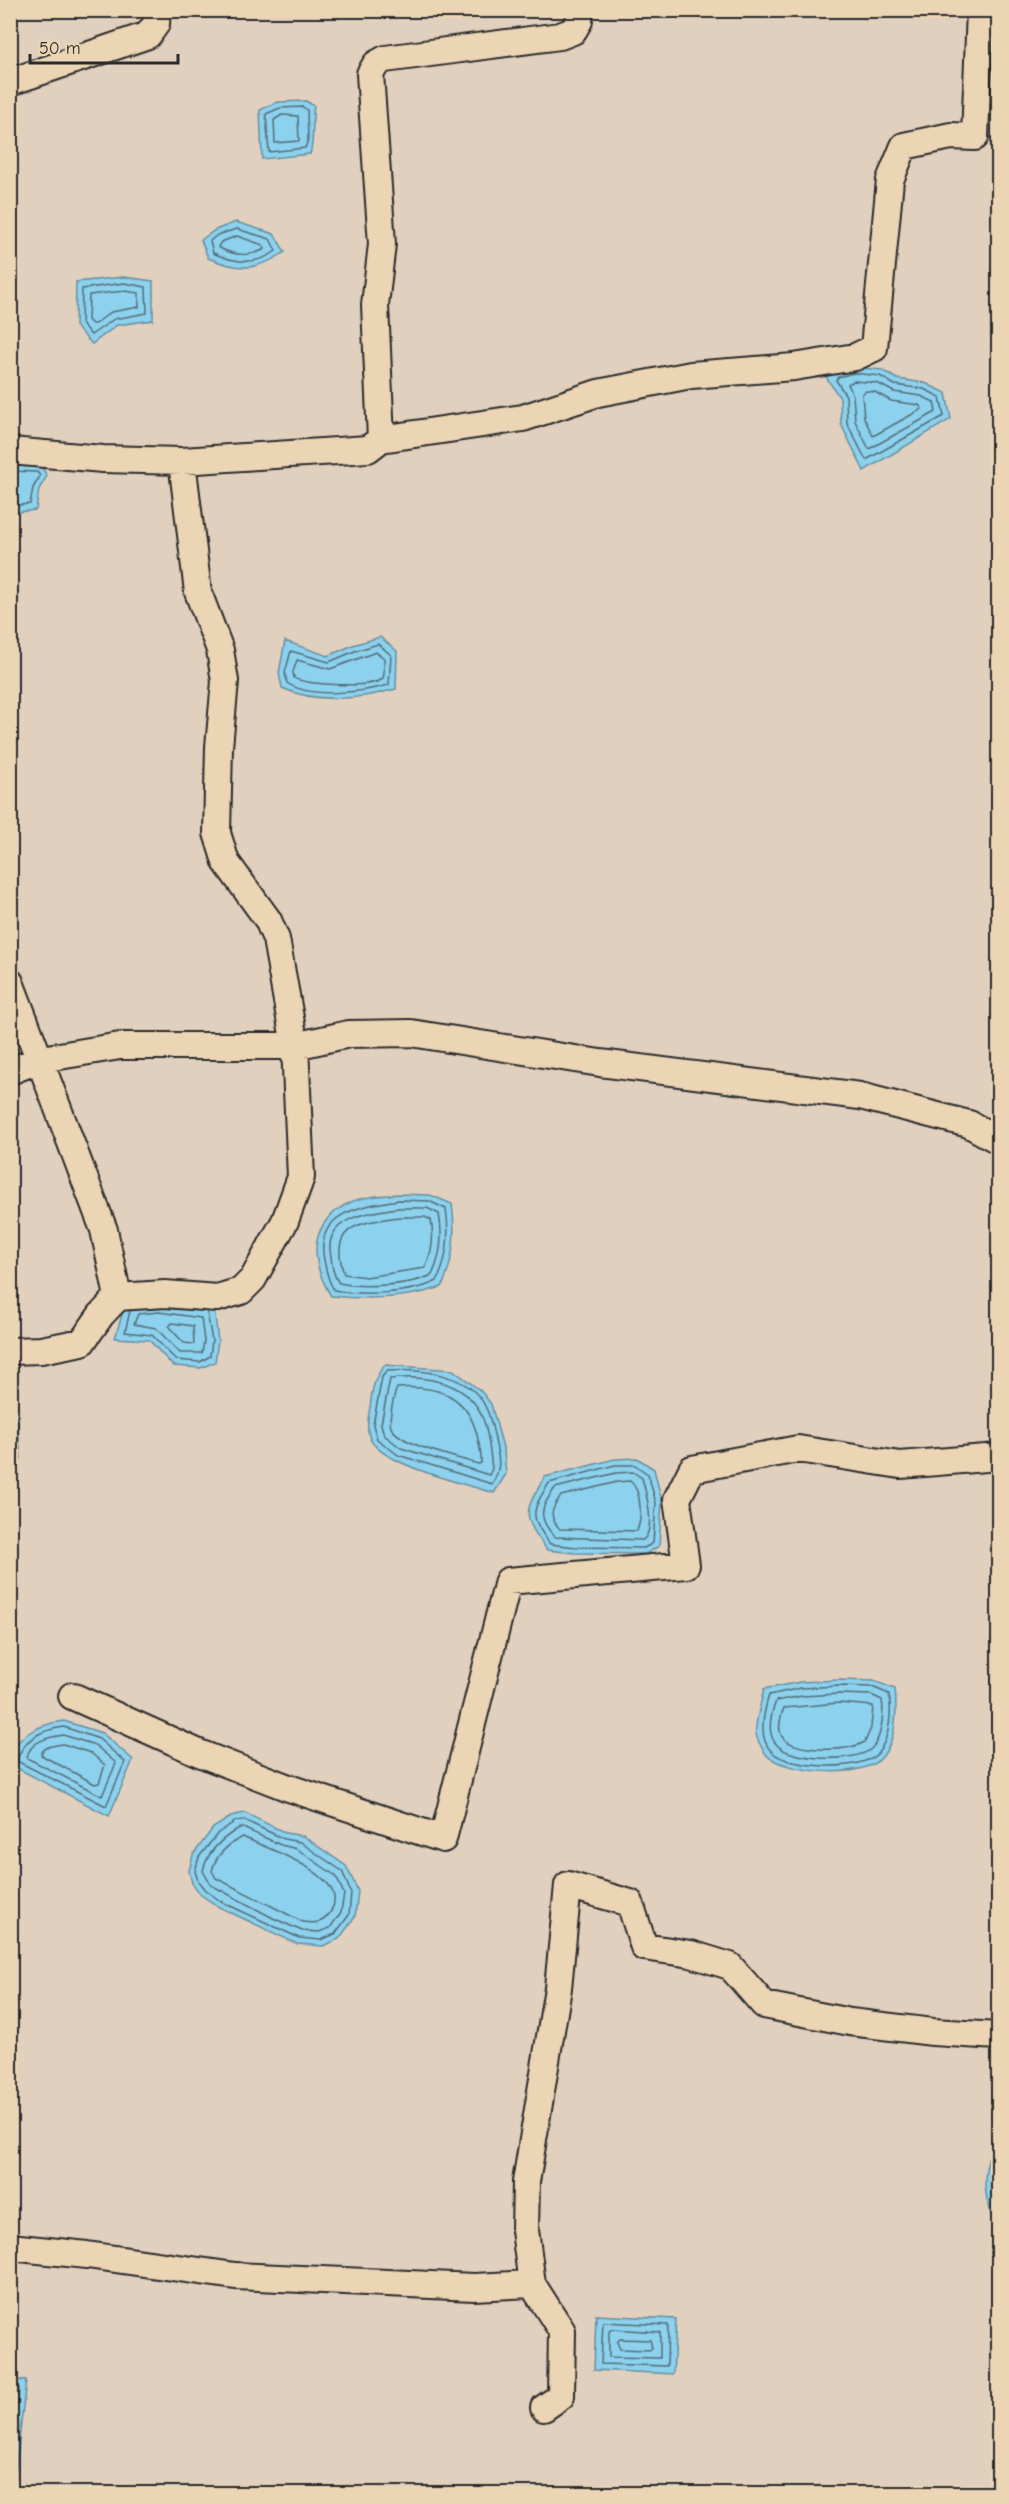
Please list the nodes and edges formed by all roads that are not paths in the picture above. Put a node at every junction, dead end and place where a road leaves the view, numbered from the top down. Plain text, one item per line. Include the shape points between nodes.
1 (157, 10) edge
2 (580, 10) edge
3 (980, 10) edge
4 (10, 82) edge
5 (381, 439) junction
6 (10, 451) edge
7 (182, 461) junction
8 (10, 982) edge
9 (294, 1046) junction
10 (41, 1059) junction
11 (10, 1071) edge
12 (999, 1140) edge
13 (118, 1297) junction
14 (10, 1351) edge
15 (999, 1457) edge
16 (72, 1696) dead end
17 (999, 2036) edge
18 (10, 2247) edge
19 (532, 2284) junction
20 (544, 2408) dead end

1 - 4 street via 156,24 147,35
2 - 5 street via 573,31 560,36 385,59 370,74 382,244 375,305
3 - 5 street via 975,137 951,136 904,146 890,180 874,348 855,357 794,367 691,375 598,393 524,418
5 - 7 street via 368,449 344,452
6 - 7 street
7 - 9 street via 198,591 220,650 225,681 217,833 226,862 268,920 276,939
8 - 10 street
9 - 10 street via 120,1046
9 - 12 street via 349,1034 411,1033 600,1063 860,1096 969,1124
9 - 13 street via 301,1177 285,1221 253,1279 241,1291 217,1298 165,1294
10 - 11 street
10 - 13 street via 104,1230
13 - 14 street via 82,1342
15 - 16 street via 900,1465 798,1449 692,1469 677,1499 686,1565 507,1581 443,1839 286,1787
17 - 19 street via 850,2022 765,2005 730,1966 691,1954 644,1947 630,1903 568,1885 556,2001 526,2181 525,2230
18 - 19 street via 236,2276 474,2287
19 - 20 street via 562,2331 561,2396

